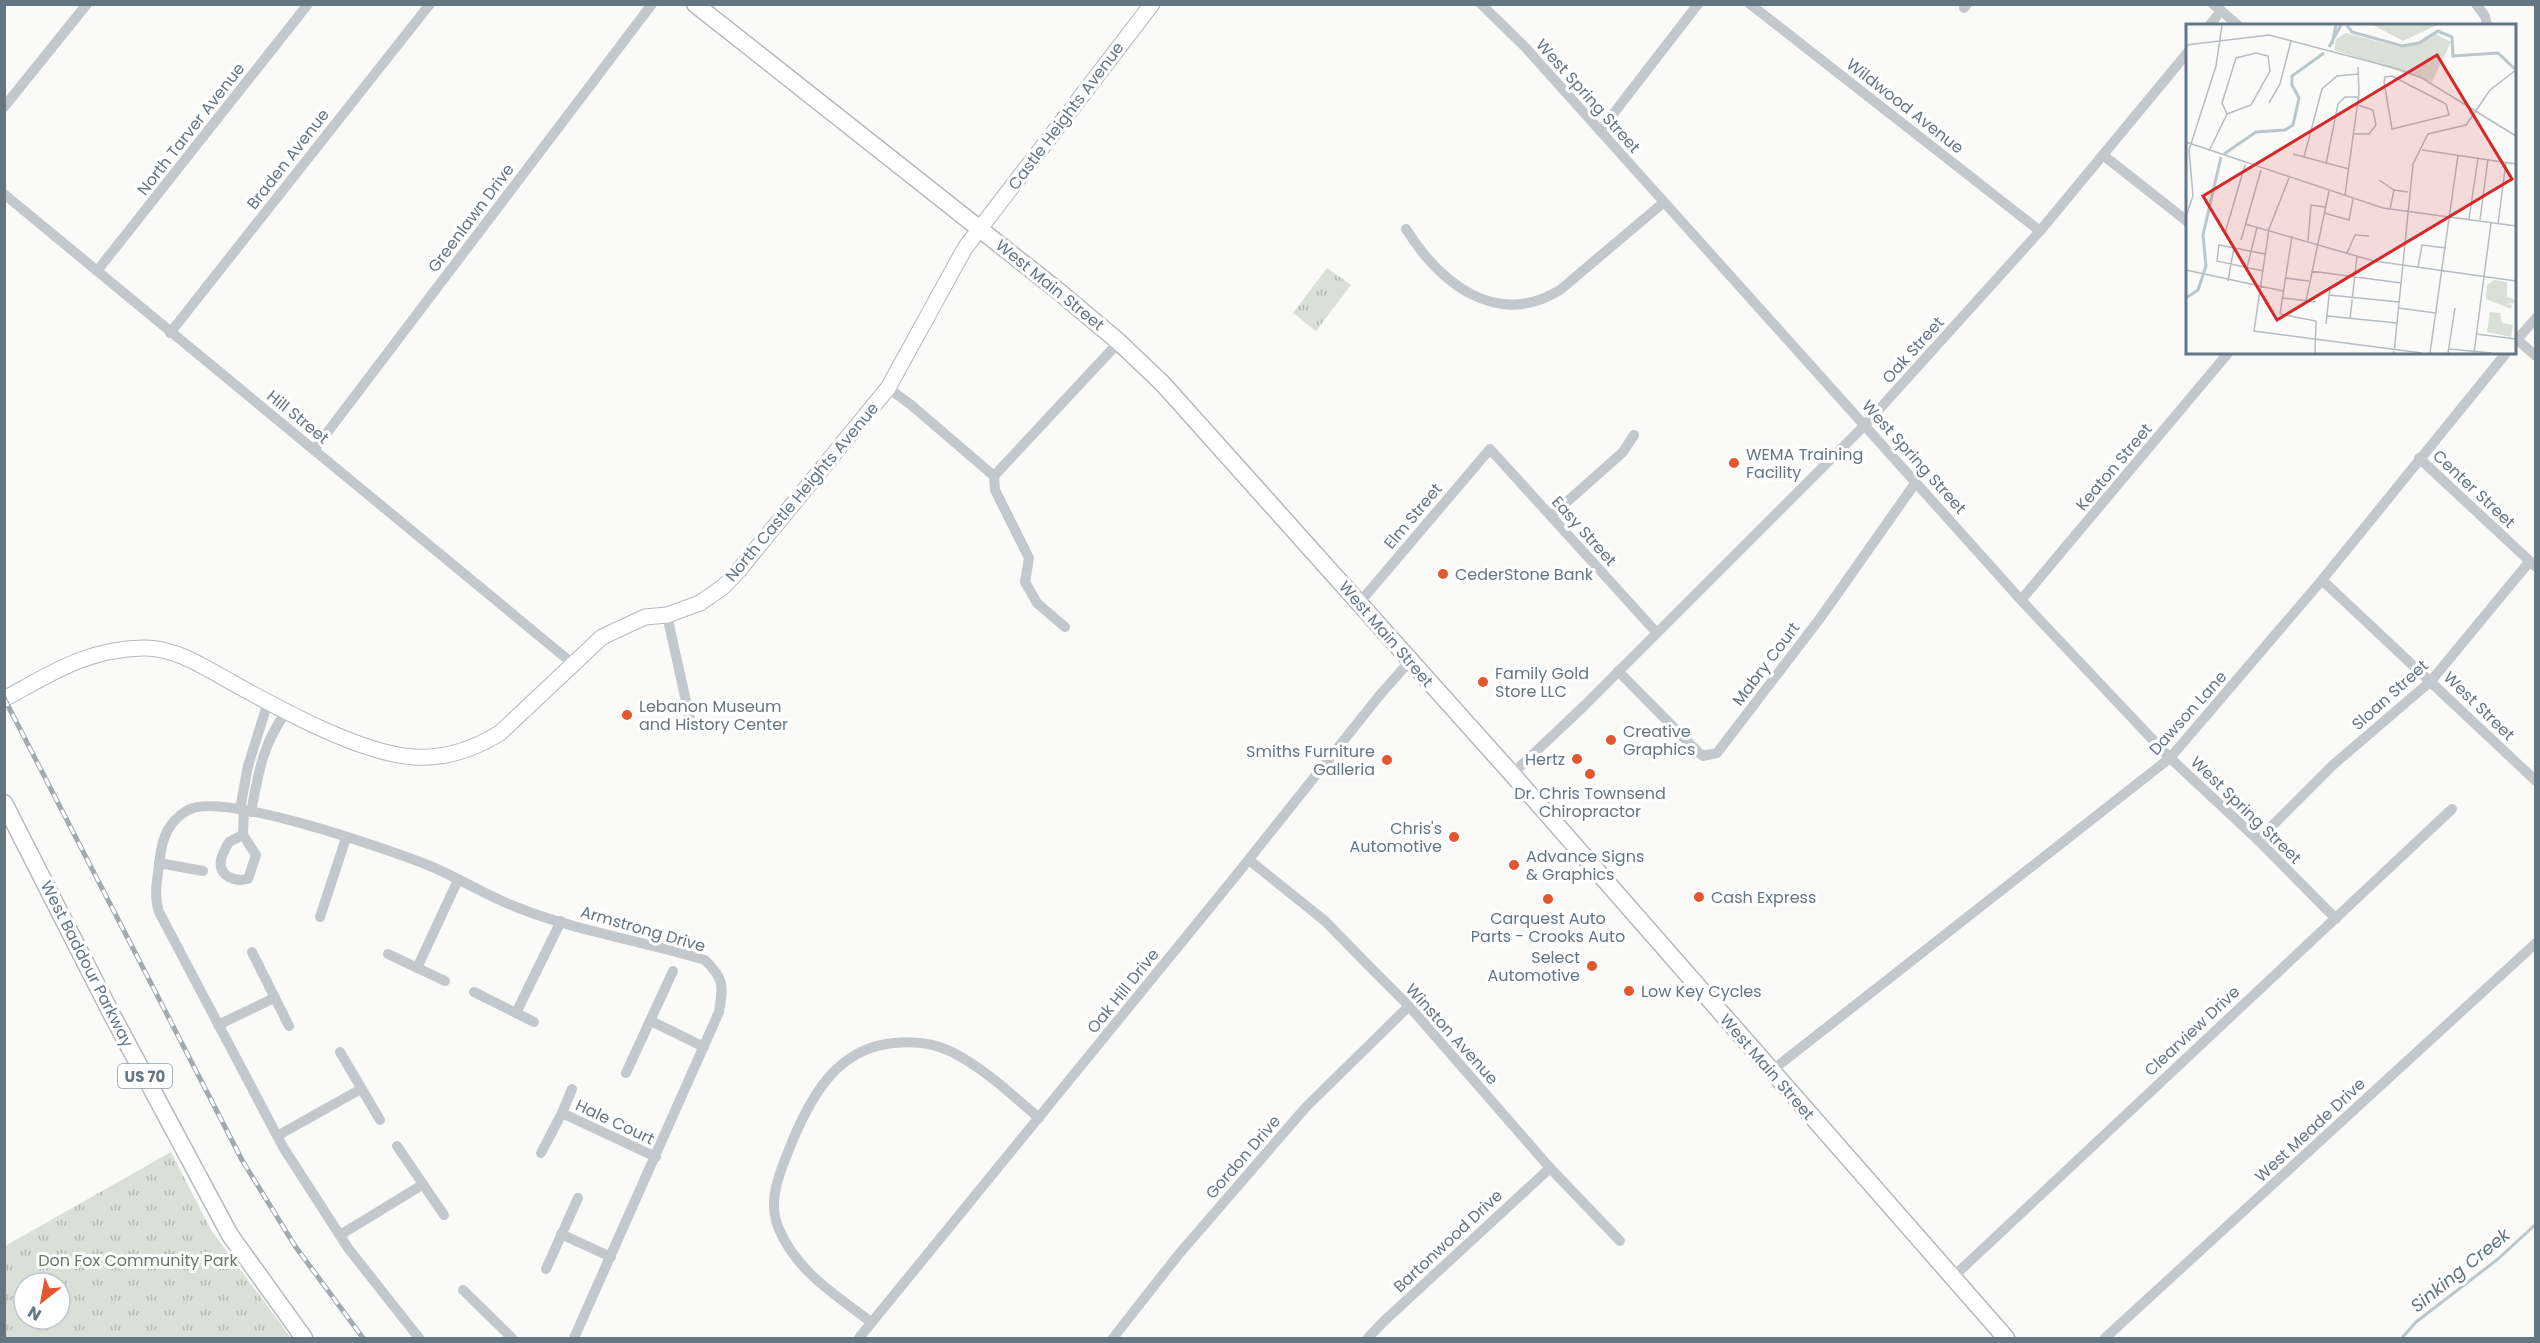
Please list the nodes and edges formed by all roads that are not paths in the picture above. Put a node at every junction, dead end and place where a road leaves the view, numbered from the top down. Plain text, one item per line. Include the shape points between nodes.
1 (87, 4) edge
2 (308, 4) edge
3 (430, 4) edge
4 (652, 4) edge
5 (695, 4) edge
6 (1152, 4) edge
7 (1481, 4) edge
8 (1698, 4) edge
9 (1750, 4) edge
10 (2476, 4) edge
11 (2217, 8) edge
12 (2210, 24) edge
13 (2237, 24) edge
14 (2487, 24) edge
15 (2186, 53) edge
16 (4, 107) edge
17 (1600, 131) junction
18 (2103, 155) junction
19 (4, 194) edge
20 (1663, 203) junction
21 (2186, 221) edge
22 (981, 229) junction
23 (1406, 229) dead end
24 (2040, 231) junction
25 (97, 271) junction
26 (2535, 318) edge
27 (170, 333) junction
28 (2516, 340) edge
29 (1119, 342) junction
30 (2227, 354) edge
31 (2505, 354) edge
32 (2535, 356) edge
33 (888, 388) junction
34 (1865, 425) junction
35 (1634, 435) dead end
36 (1490, 449) joint
37 (314, 450) junction
38 (2419, 458) junction
39 (994, 476) junction
40 (1916, 482) junction
41 (1551, 516) junction
42 (2533, 564) edge
43 (2322, 580) junction
44 (2021, 600) junction
45 (1360, 602) junction
46 (667, 615) junction
47 (1065, 627) dead end
48 (1656, 632) junction
49 (1409, 662) junction
50 (572, 663) junction
51 (1618, 671) junction
52 (2431, 681) junction
53 (4, 699) edge
54 (268, 702) junction
55 (286, 712) junction
56 (691, 724) dead end
57 (2170, 759) junction
58 (1512, 774) junction
59 (2535, 781) edge
60 (4, 802) edge
61 (2452, 809) dead end
62 (245, 810) junction
63 (243, 835) dead end
64 (346, 838) junction
65 (2258, 840) junction
66 (1249, 860) junction
67 (159, 863) junction
68 (203, 871) dead end
69 (458, 880) junction
70 (320, 917) dead end
71 (2336, 919) junction
72 (561, 921) junction
73 (2535, 943) edge
74 (252, 952) dead end
75 (388, 954) dead end
76 (417, 968) junction
77 (673, 971) dead end
78 (444, 981) dead end
79 (474, 992) dead end
80 (274, 998) junction
81 (1409, 1006) junction
82 (516, 1013) junction
83 (534, 1022) dead end
84 (651, 1022) junction
85 (218, 1024) junction
86 (289, 1026) dead end
87 (704, 1047) junction
88 (340, 1052) dead end
89 (1770, 1072) junction
90 (626, 1074) dead end
91 (361, 1089) junction
92 (572, 1089) dead end
93 (562, 1113) junction
94 (1040, 1118) junction
95 (380, 1120) dead end
96 (277, 1136) junction
97 (397, 1146) dead end
98 (541, 1153) dead end
99 (656, 1157) junction
100 (1550, 1168) junction
101 (422, 1185) junction
102 (578, 1198) dead end
103 (444, 1215) dead end
104 (561, 1234) junction
105 (340, 1235) junction
106 (1620, 1241) dead end
107 (611, 1257) junction
108 (546, 1269) dead end
109 (1953, 1277) junction
110 (463, 1290) dead end
111 (871, 1322) junction
112 (304, 1338) edge
113 (419, 1338) edge
114 (512, 1338) edge
115 (574, 1338) edge
116 (859, 1338) edge
117 (1113, 1338) edge
118 (1368, 1338) edge
119 (2006, 1338) edge
120 (2105, 1338) edge

1 - 16 street
2 - 25 street, North Tarver Avenue
3 - 27 street, Braden Avenue
4 - 37 street, Greenlawn Drive
5 - 22 main road, West Main Street
6 - 22 street, Castle Heights Avenue
7 - 17 street, West Spring Street
8 - 17 street
9 - 24 street, Wildwood Avenue
10 - 14 street
11 - 12 street
11 - 13 street
15 - 18 street, Oak Street
17 - 20 street, West Spring Street
18 - 21 street
18 - 24 street, Oak Street
19 - 25 street, Hill Street
20 - 23 street via 1560,290 1546,298 1519,304 1493,302 1463,291 1433,265
20 - 34 street, West Spring Street
22 - 29 main road, West Main Street
22 - 33 street, North Castle Heights Avenue via 949,274
24 - 34 street, Oak Street
25 - 27 street, Hill Street
26 - 28 street
27 - 37 street, Hill Street
28 - 32 street
29 - 39 street
29 - 45 main road, West Main Street via 1196,418
30 - 44 street, Keaton Street
31 - 38 street, Dawson Lane
33 - 39 street
33 - 46 street, North Castle Heights Avenue via 723,586 700,603
34 - 40 street, West Spring Street
34 - 48 street, Oak Street
35 - 41 street via 1623,452
36 - 41 street, Easy Street
36 - 45 street, Elm Street
37 - 50 street, Hill Street
38 - 42 street, Center Street
38 - 43 street, Dawson Lane
39 - 47 street via 995,489 1029,558 1025,582 1037,603
40 - 44 street, West Spring Street
40 - 51 street, Mabry Court via 1821,617 1717,753 1704,756 1698,752
41 - 48 street, Easy Street
42 - 52 street, Sloan Street
43 - 52 street, West Street
43 - 57 street, Dawson Lane
44 - 57 street, West Spring Street
45 - 49 main road, West Main Street
46 - 50 street, North Castle Heights Avenue via 645,617 624,625 602,637
46 - 56 street
48 - 51 street, Oak Street
49 - 58 main road, West Main Street
49 - 66 street, Oak Hill Drive
50 - 55 street, North Castle Heights Avenue via 500,733 449,754 412,757 383,751
51 - 58 street, Oak Street
52 - 59 street, West Street
52 - 65 street, Sloan Street via 2333,765
53 - 54 street, North Castle Heights Avenue via 76,661 104,651 144,647 183,657
54 - 55 street, North Castle Heights Avenue
54 - 62 street via 248,766
55 - 62 street via 263,753
57 - 65 street, West Spring Street
57 - 89 street, Dawson Lane
58 - 89 main road, West Main Street
60 - 112 main road, West Baddour Parkway / US 70 via 230,1235
61 - 71 street, Clearview Drive
62 - 63 street
62 - 64 street, Armstrong Drive
62 - 67 street, Armstrong Drive via 214,806 190,809 169,826 162,840
64 - 69 street, Armstrong Drive via 430,866
64 - 70 street
65 - 71 street, West Spring Street
66 - 81 street, Winston Avenue via 1325,921
66 - 94 street, Oak Hill Drive
67 - 68 street
67 - 85 street, Armstrong Drive via 155,900 159,912
69 - 72 street, Armstrong Drive via 516,907
69 - 76 street
71 - 109 street, Clearview Drive
72 - 82 street
72 - 87 street, Armstrong Drive via 705,960 717,972 723,987 719,1012
73 - 120 street, West Meade Drive
74 - 80 street
75 - 76 street
76 - 78 street
77 - 84 street
79 - 82 street
80 - 85 street
80 - 86 street
81 - 100 street, Winston Avenue
81 - 117 street, Gordon Drive via 1306,1107 1179,1254
82 - 83 street
84 - 87 street
84 - 90 street
85 - 96 street, Armstrong Drive
87 - 99 street, Armstrong Drive
88 - 91 street
89 - 109 main road, West Main Street
91 - 95 street
91 - 96 street
92 - 93 street, Hale Court
93 - 98 street, Hale Court
93 - 99 street, Hale Court
94 - 111 street, Oak Hill Drive
94 - 111 street via 967,1060 915,1042 870,1046 826,1079 792,1143 773,1198 774,1214 788,1248 801,1265
96 - 105 street, Armstrong Drive
97 - 101 street
99 - 107 street, Armstrong Drive
100 - 106 street, Winston Avenue
100 - 118 street, Bartonwood Drive
101 - 103 street
101 - 105 street
102 - 104 street
104 - 107 street
104 - 108 street
105 - 113 street, Armstrong Drive
107 - 115 street, Armstrong Drive
109 - 119 main road, West Main Street
110 - 114 street
111 - 116 street, Oak Hill Drive

